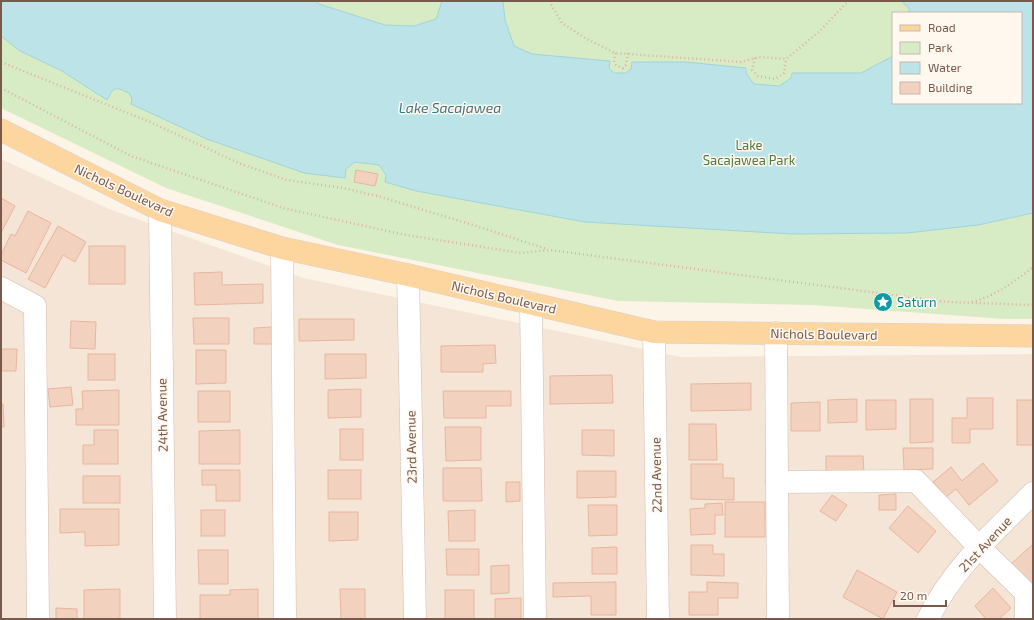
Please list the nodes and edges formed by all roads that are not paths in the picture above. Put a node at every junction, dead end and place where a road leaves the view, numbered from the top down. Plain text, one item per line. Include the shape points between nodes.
1 (1, 130) edge
2 (160, 210) junction
3 (282, 248) junction
4 (408, 275) junction
5 (1, 288) edge
6 (532, 303) junction
7 (654, 332) junction
8 (776, 333) junction
9 (1033, 336) edge
10 (777, 482) junction
11 (1033, 493) edge
12 (979, 547) junction
13 (38, 619) edge
14 (165, 619) edge
15 (285, 619) edge
16 (414, 619) edge
17 (535, 619) edge
18 (658, 619) edge
19 (778, 619) edge
20 (928, 619) edge
21 (1026, 619) edge

1 - 2 main road, Nichols Boulevard
2 - 3 main road, Nichols Boulevard
2 - 14 street, 24th Avenue
3 - 4 main road, Nichols Boulevard
3 - 15 street
4 - 6 main road, Nichols Boulevard
4 - 16 street, 23rd Avenue
5 - 13 street via 35,306
6 - 7 main road, Nichols Boulevard
6 - 17 street
7 - 8 main road, Nichols Boulevard
7 - 18 street, 22nd Avenue
8 - 9 main road, Nichols Boulevard
8 - 10 street
10 - 12 street via 916,481
10 - 19 street
11 - 12 street, 21st Avenue
12 - 20 street, 21st Avenue via 951,581
12 - 21 street via 1026,593

